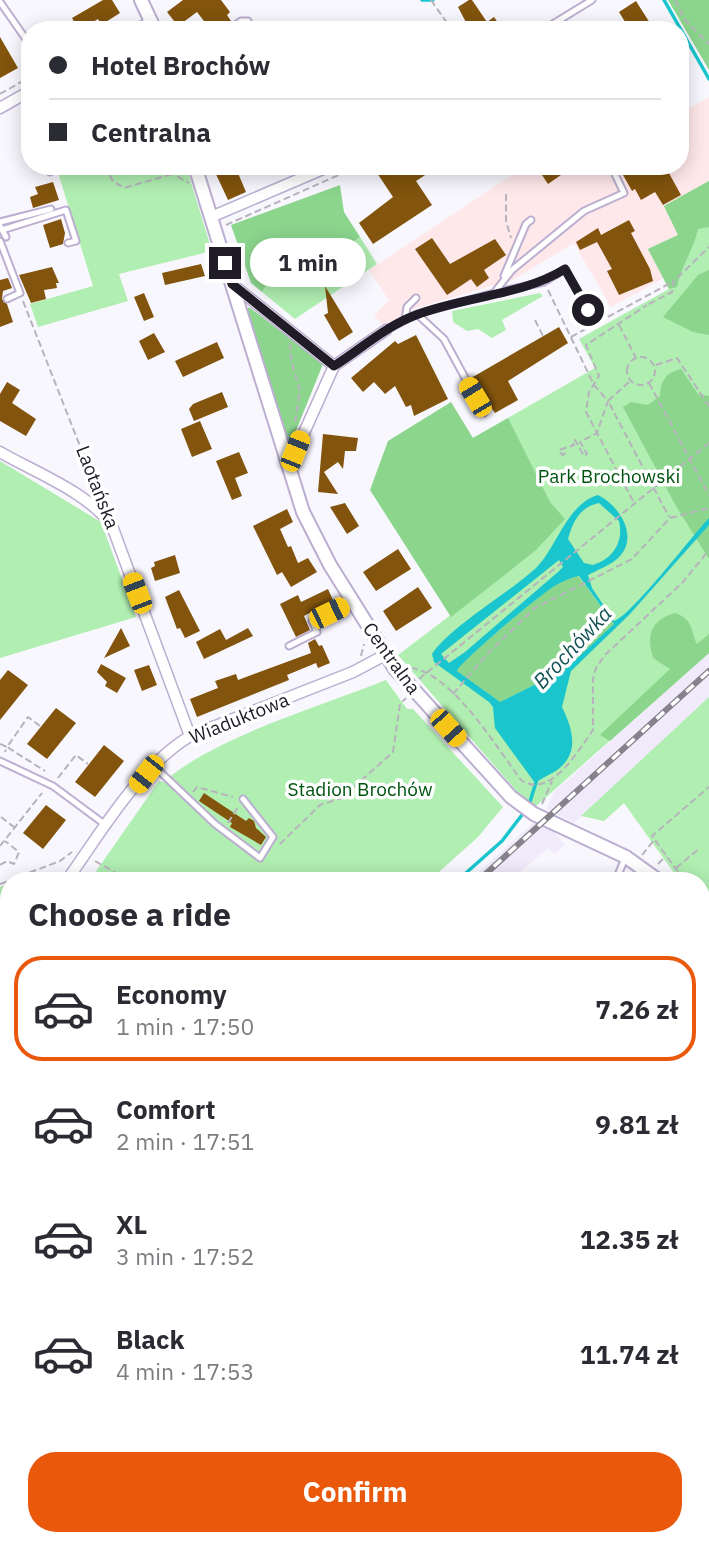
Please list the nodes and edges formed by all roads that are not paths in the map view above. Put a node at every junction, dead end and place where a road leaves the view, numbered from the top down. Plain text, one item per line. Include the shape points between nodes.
1 (141, 0) edge
2 (592, 0) edge
3 (0, 2) edge
4 (152, 21) edge
5 (558, 21) edge
6 (21, 32) edge
7 (21, 98) edge
8 (0, 107) edge
9 (198, 175) edge
10 (309, 175) edge
11 (615, 175) edge
12 (51, 209) dead end
13 (211, 217) junction
14 (531, 220) dead end
15 (1, 226) edge
16 (6, 237) dead end
17 (0, 241) edge
18 (68, 243) dead end
19 (501, 282) junction
20 (232, 284) junction
21 (494, 293) junction
22 (416, 298) dead end
23 (7, 299) dead end
24 (588, 310) dead end
25 (417, 314) junction
26 (404, 320) junction
27 (386, 330) joint
28 (334, 366) junction
29 (484, 413) dead end
30 (0, 452) edge
31 (289, 466) junction
32 (353, 601) junction
33 (289, 646) dead end
34 (385, 655) junction
35 (190, 736) junction
36 (1, 761) edge
37 (154, 765) junction
38 (243, 799) road end
39 (107, 825) junction
40 (631, 860) junction
41 (73, 872) edge
42 (622, 872) edge
43 (647, 872) edge

1 - 4 street
2 - 5 lane
3 - 6 lane
7 - 8 street
9 - 13 street, Centralna
10 - 13 street
11 - 19 lane via 624,193 584,211
12 - 15 lane
13 - 20 street, Centralna
14 - 19 lane
15 - 16 lane
15 - 18 lane via 66,210 76,241
17 - 23 lane via 20,293
19 - 21 lane
20 - 28 street
20 - 31 street, Centralna
21 - 24 lane via 544,282 565,269
21 - 25 lane
22 - 26 lane via 407,307
25 - 26 lane
25 - 29 lane via 443,339
26 - 27 lane
27 - 28 street
28 - 31 street
30 - 35 street, Laotańska via 104,515 112,526
31 - 32 street, Centralna via 314,536
32 - 33 lane via 312,621 317,632
32 - 34 street, Centralna
34 - 35 street, Wiaduktowa
34 - 40 street, Centralna via 519,804
35 - 37 street, Wiaduktowa
36 - 39 lane via 50,784
37 - 38 lane via 260,858 273,837
37 - 39 street, Wiaduktowa
39 - 41 street, Wiaduktowa
40 - 42 lane
40 - 43 street, Centralna

